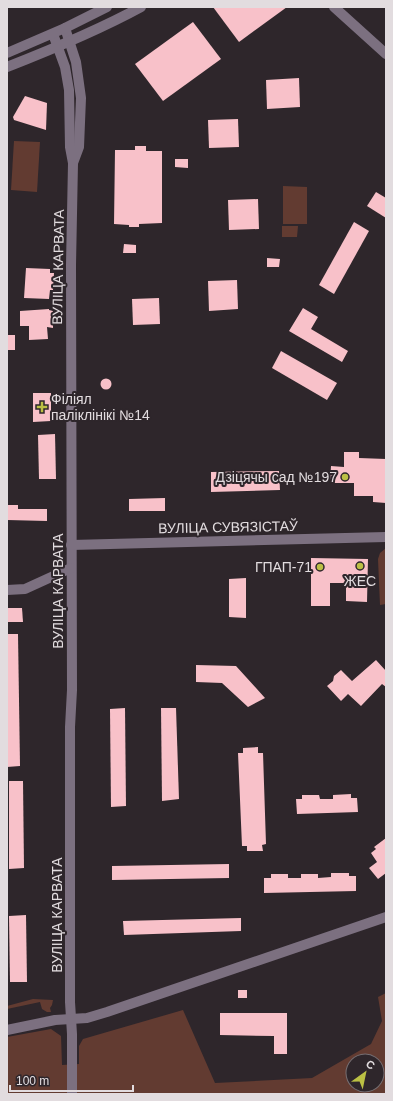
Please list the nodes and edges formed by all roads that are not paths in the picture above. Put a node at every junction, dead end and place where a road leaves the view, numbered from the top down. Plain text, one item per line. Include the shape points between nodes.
1 (107, 7) edge
2 (140, 7) edge
3 (334, 7) edge
4 (65, 28) junction
5 (53, 34) junction
6 (70, 42) junction
7 (58, 47) junction
8 (7, 53) edge
9 (386, 54) edge
10 (7, 67) edge
11 (73, 163) junction
12 (386, 537) edge
13 (71, 545) junction
14 (72, 568) junction
15 (7, 590) edge
16 (386, 917) edge
17 (71, 1019) junction
18 (7, 1030) edge
19 (72, 1094) edge

1 - 4 street
2 - 6 street
3 - 9 street
4 - 5 street
4 - 6 street, ВУЛІЦА КАРВАТА
5 - 7 street, ВУЛІЦА КАРВАТА
5 - 8 street
6 - 7 street
6 - 11 street, ВУЛІЦА КАРВАТА via 76,62 81,98 79,147
7 - 10 street
7 - 11 street, ВУЛІЦА КАРВАТА via 69,90 70,147
11 - 13 street, ВУЛІЦА КАРВАТА
12 - 13 street, ВУЛІЦА СУВЯЗІСТАЎ
13 - 14 street, ВУЛІЦА КАРВАТА
14 - 15 street via 25,589
14 - 17 street, ВУЛІЦА КАРВАТА
16 - 17 street via 107,1012
17 - 18 street
17 - 19 street, ВУЛІЦА КАРВАТА

